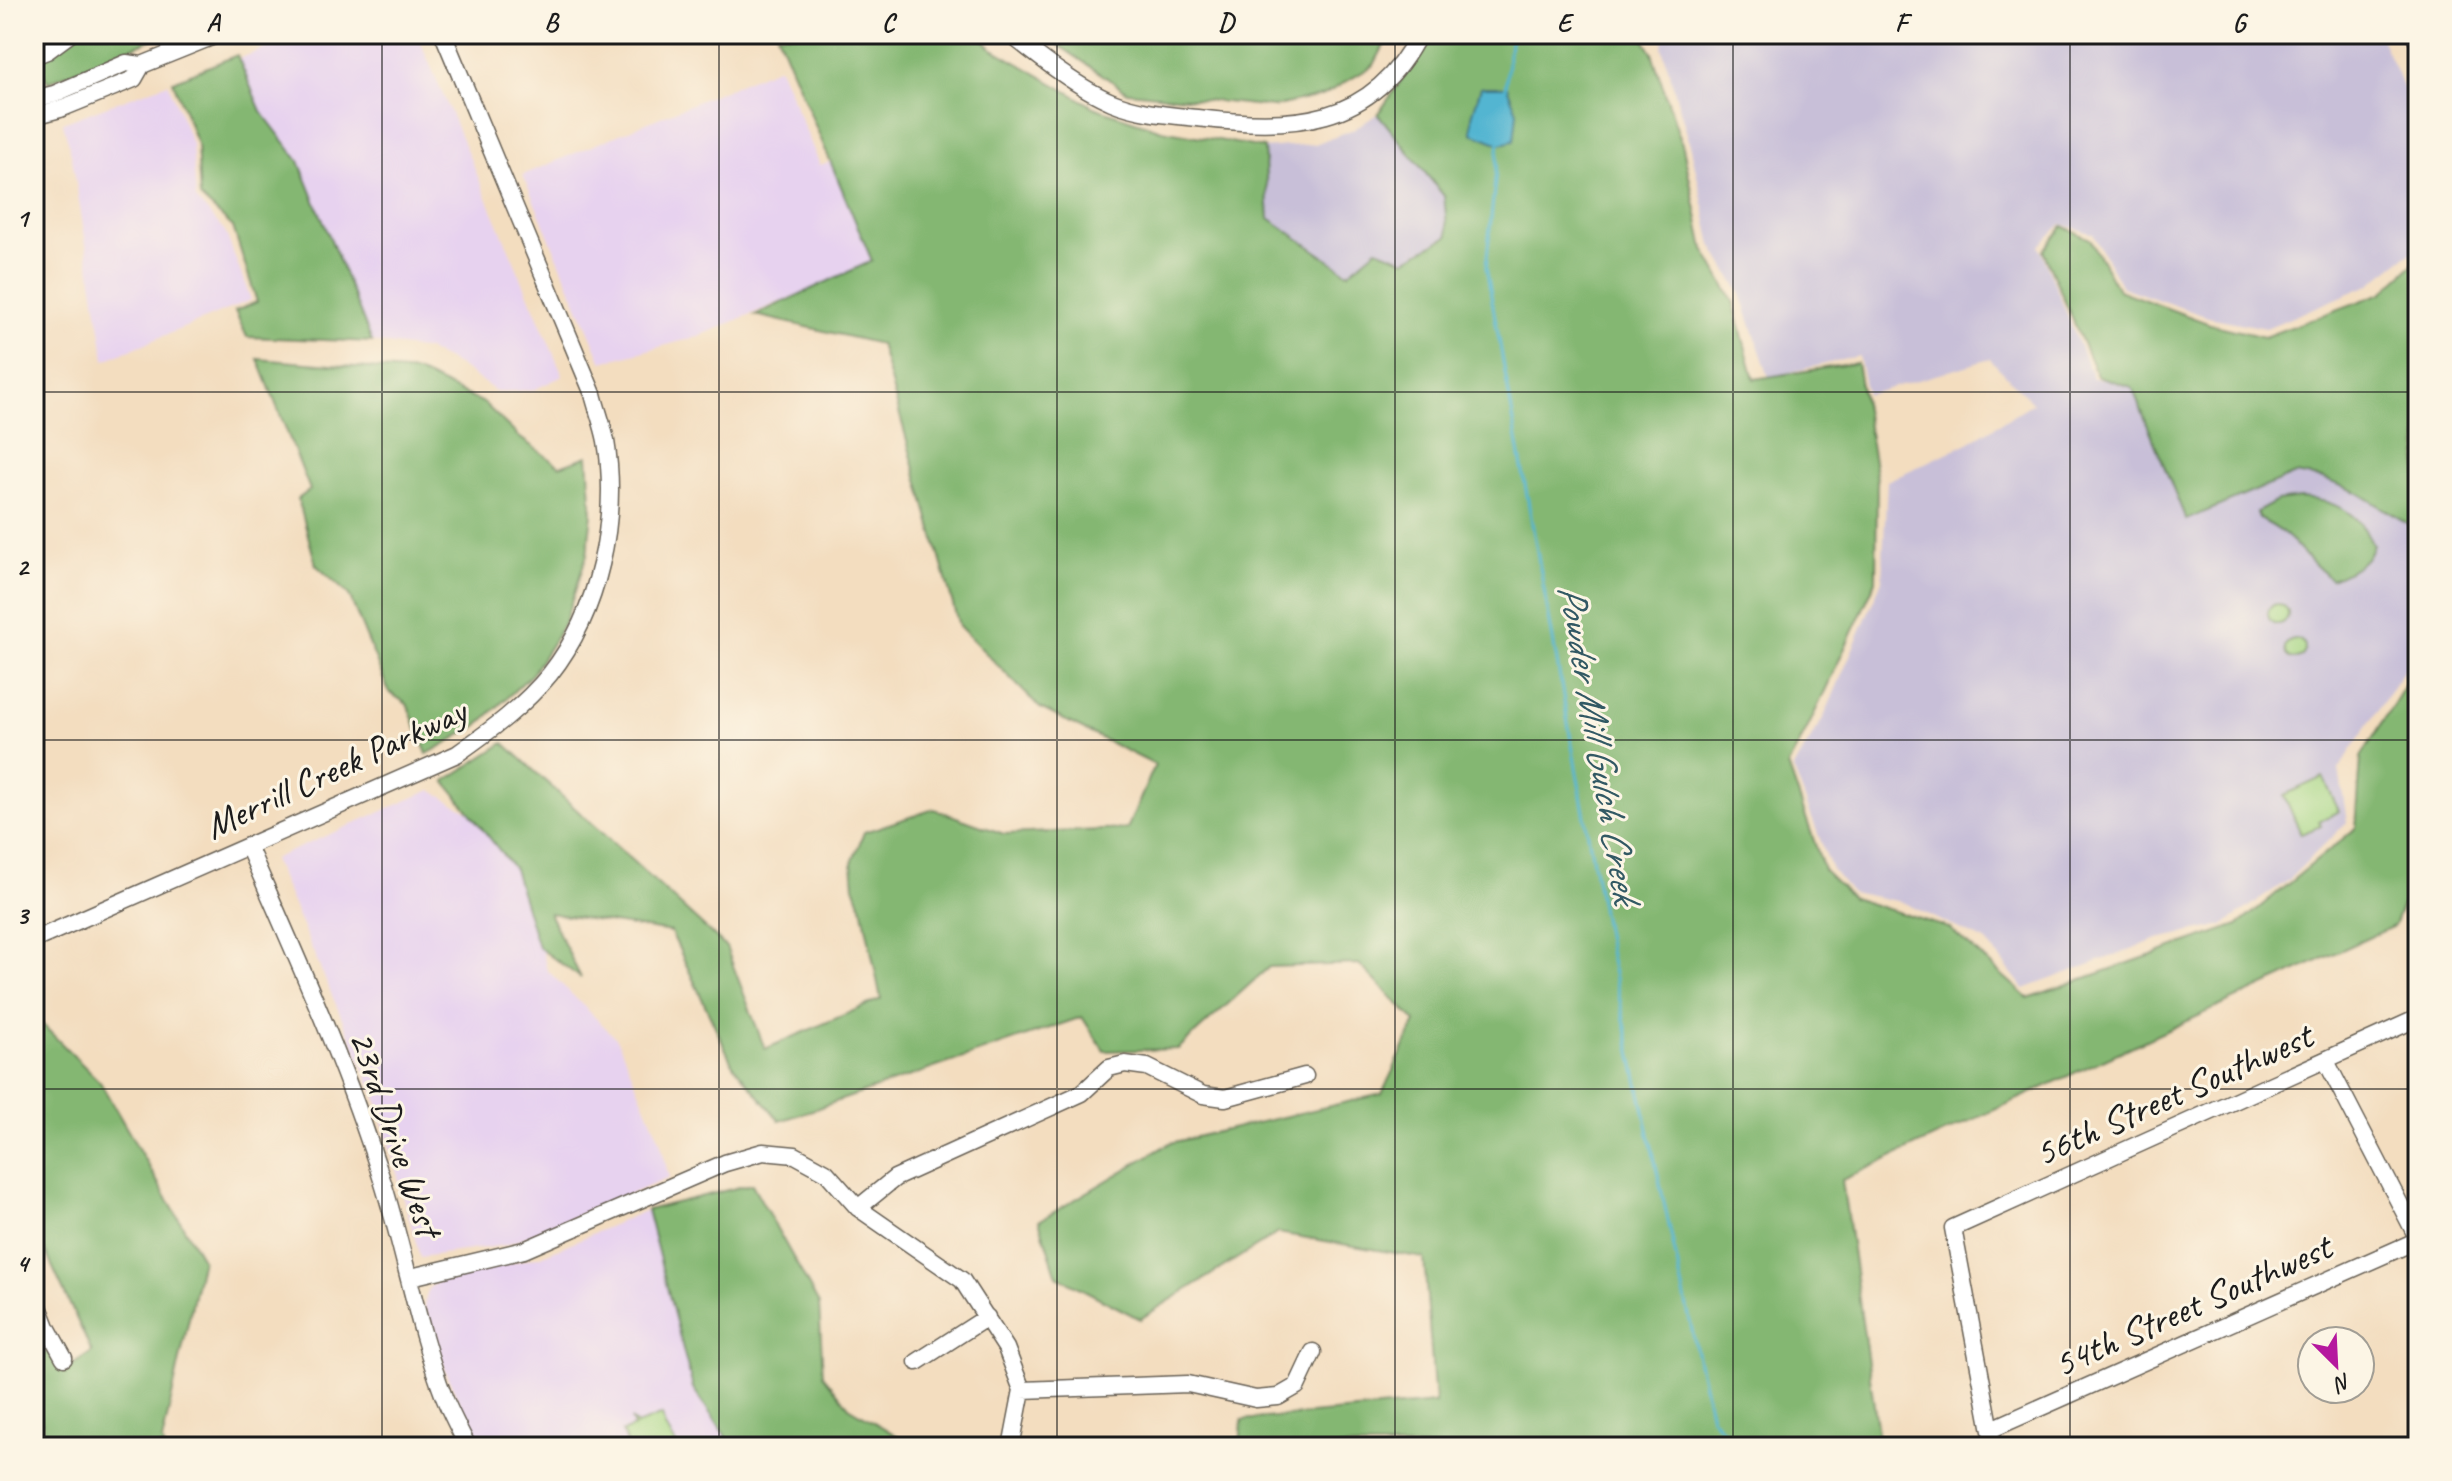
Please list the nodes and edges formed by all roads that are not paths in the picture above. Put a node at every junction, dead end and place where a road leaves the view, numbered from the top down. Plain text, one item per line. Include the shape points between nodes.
1 (70, 34) edge
2 (219, 34) edge
3 (443, 34) edge
4 (1010, 34) edge
5 (1419, 34) edge
6 (2414, 34) edge
7 (2418, 42) edge
8 (34, 56) edge
9 (142, 65) junction
10 (34, 99) edge
11 (34, 116) edge
12 (248, 846) junction
13 (34, 940) edge
14 (2418, 1018) edge
15 (2326, 1061) junction
16 (1305, 1076) dead end
17 (858, 1208) junction
18 (2418, 1239) edge
19 (411, 1277) junction
20 (34, 1294) edge
21 (987, 1317) junction
22 (40, 1331) edge
23 (1313, 1352) dead end
24 (64, 1358) dead end
25 (917, 1362) dead end
26 (1022, 1390) junction
27 (1992, 1429) junction
28 (468, 1447) edge
29 (1011, 1447) edge
30 (1994, 1447) edge

1 - 8 street
2 - 9 street
3 - 12 street, Merrill Creek Parkway via 602,424 609,501 597,582 549,674 489,732 424,770
4 - 5 street via 1120,105 1248,123 1316,119 1363,100 1388,81
6 - 7 street
9 - 10 street via 126,63
9 - 11 street via 134,79
12 - 13 street, Merrill Creek Parkway
12 - 19 street, 23rd Drive West via 345,1069
14 - 15 street, 56th Street Southwest
15 - 18 street
15 - 27 street, 56th Street Southwest via 1953,1228
16 - 17 street via 1225,1098 1203,1095 1147,1067 1109,1068 1082,1093 895,1178
17 - 19 street via 826,1172 795,1155 763,1152 725,1163 524,1250
17 - 21 street via 962,1280
18 - 27 street, 54th Street Southwest
19 - 28 street, 23rd Drive West via 444,1398
20 - 22 street
21 - 25 street
21 - 26 street
22 - 24 street
23 - 26 street via 1297,1386 1278,1397 1256,1399 1188,1384
26 - 29 street
27 - 30 street

